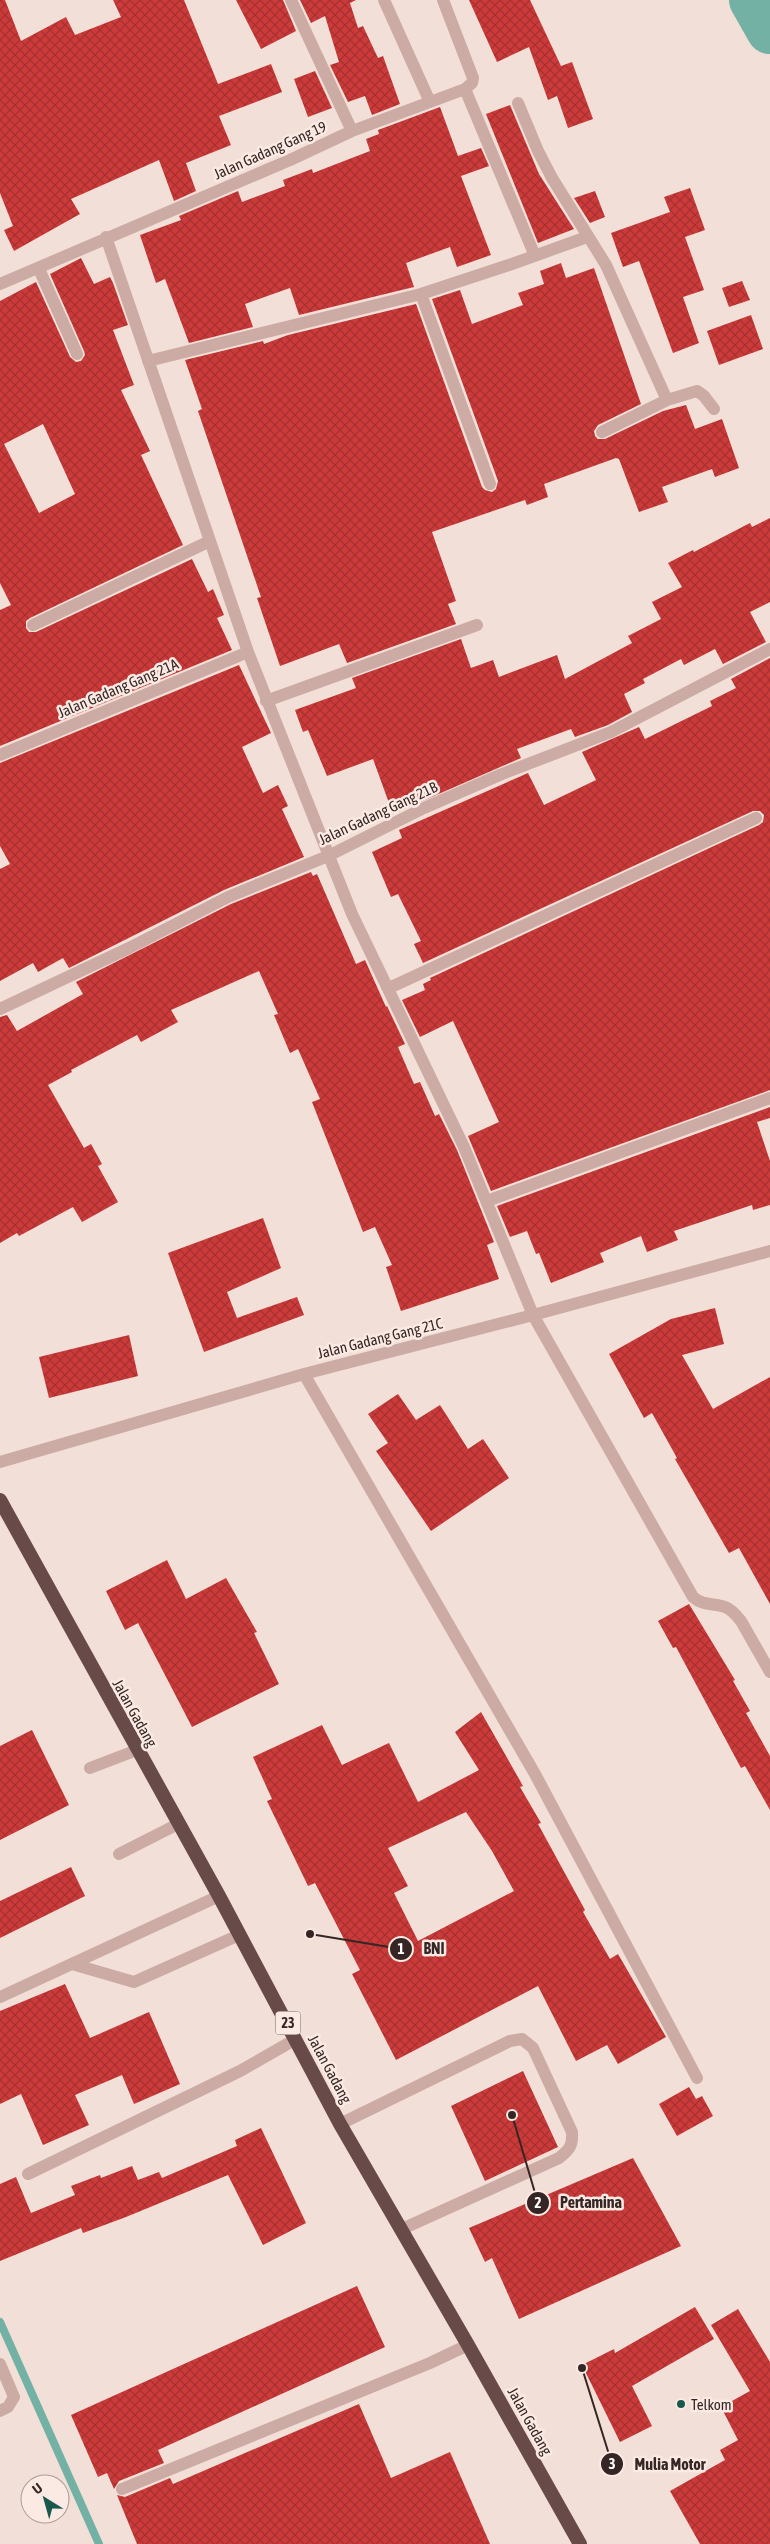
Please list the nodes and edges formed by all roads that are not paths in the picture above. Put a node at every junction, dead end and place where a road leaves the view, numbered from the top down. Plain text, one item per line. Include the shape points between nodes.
1 (291, 0) edge
2 (384, 0) edge
3 (443, 0) edge
4 (466, 89) junction
5 (430, 102) junction
6 (518, 102) dead end
7 (352, 131) junction
8 (587, 237) junction
9 (106, 238) junction
10 (535, 256) junction
11 (0, 269) edge
12 (40, 269) junction
13 (3, 283) edge
14 (421, 294) junction
15 (76, 354) dead end
16 (148, 361) junction
17 (667, 400) junction
18 (714, 409) dead end
19 (602, 432) dead end
20 (490, 484) dead end
21 (210, 541) junction
22 (33, 625) dead end
23 (477, 625) dead end
24 (770, 649) edge
25 (248, 652) junction
26 (266, 701) junction
27 (0, 755) edge
28 (756, 818) dead end
29 (328, 856) junction
30 (390, 988) junction
31 (0, 1009) edge
32 (770, 1098) edge
33 (487, 1201) junction
34 (770, 1250) edge
35 (533, 1315) junction
36 (304, 1374) junction
37 (0, 1462) edge
38 (0, 1500) edge
39 (770, 1672) edge
40 (137, 1750) junction
41 (90, 1768) dead end
42 (178, 1824) junction
43 (119, 1854) dead end
44 (219, 1896) junction
45 (239, 1935) junction
46 (72, 1964) junction
47 (0, 1997) edge
48 (296, 2039) junction
49 (697, 2078) dead end
50 (340, 2124) junction
51 (28, 2174) dead end
52 (402, 2229) junction
53 (468, 2345) junction
54 (0, 2364) edge
55 (0, 2411) edge
56 (122, 2489) dead end
57 (580, 2544) edge

1 - 7 street
2 - 5 street
3 - 4 street via 470,71 472,83
4 - 5 street, Jalan Gadang Gang 19
4 - 10 street
5 - 7 street, Jalan Gadang Gang 19
6 - 8 street via 538,152
7 - 9 street, Jalan Gadang Gang 19
8 - 10 street
8 - 17 street via 606,265
9 - 12 street, Jalan Gadang Gang 19
9 - 16 street
10 - 14 street
11 - 13 street
12 - 13 street, Jalan Gadang Gang 19
12 - 15 street
14 - 16 street
14 - 20 street
16 - 21 street
17 - 18 street via 696,391
17 - 19 street
21 - 22 street
21 - 25 street
23 - 26 street
24 - 29 street, Jalan Gadang Gang 21B via 611,732 468,789
25 - 26 street
25 - 27 street, Jalan Gadang Gang 21A
26 - 29 street
28 - 30 street
29 - 30 street via 352,914
29 - 31 street, Jalan Gadang Gang 21B via 228,897
30 - 33 street
32 - 33 street
33 - 35 street
34 - 35 street, Jalan Gadang Gang 21C
35 - 36 street, Jalan Gadang Gang 21C
35 - 39 street via 693,1597 700,1603 725,1607 734,1614
36 - 37 street, Jalan Gadang Gang 21C
36 - 49 street via 535,1774
38 - 40 highway, Jalan Gadang / 23
40 - 41 street
40 - 42 highway, Jalan Gadang / 23
42 - 43 street
42 - 44 highway, Jalan Gadang / 23
44 - 45 highway, Jalan Gadang / 23
44 - 46 street
45 - 46 street via 134,1982
45 - 48 highway, Jalan Gadang / 23
46 - 47 street
48 - 50 highway, Jalan Gadang / 23
48 - 51 street via 240,2071
50 - 52 highway, Jalan Gadang / 23
50 - 52 street via 510,2041 522,2040 532,2048 572,2132 573,2144 559,2158
52 - 53 highway, Jalan Gadang / 23
53 - 56 street
53 - 57 highway, Jalan Gadang / 23
54 - 55 street via 14,2397 8,2407

